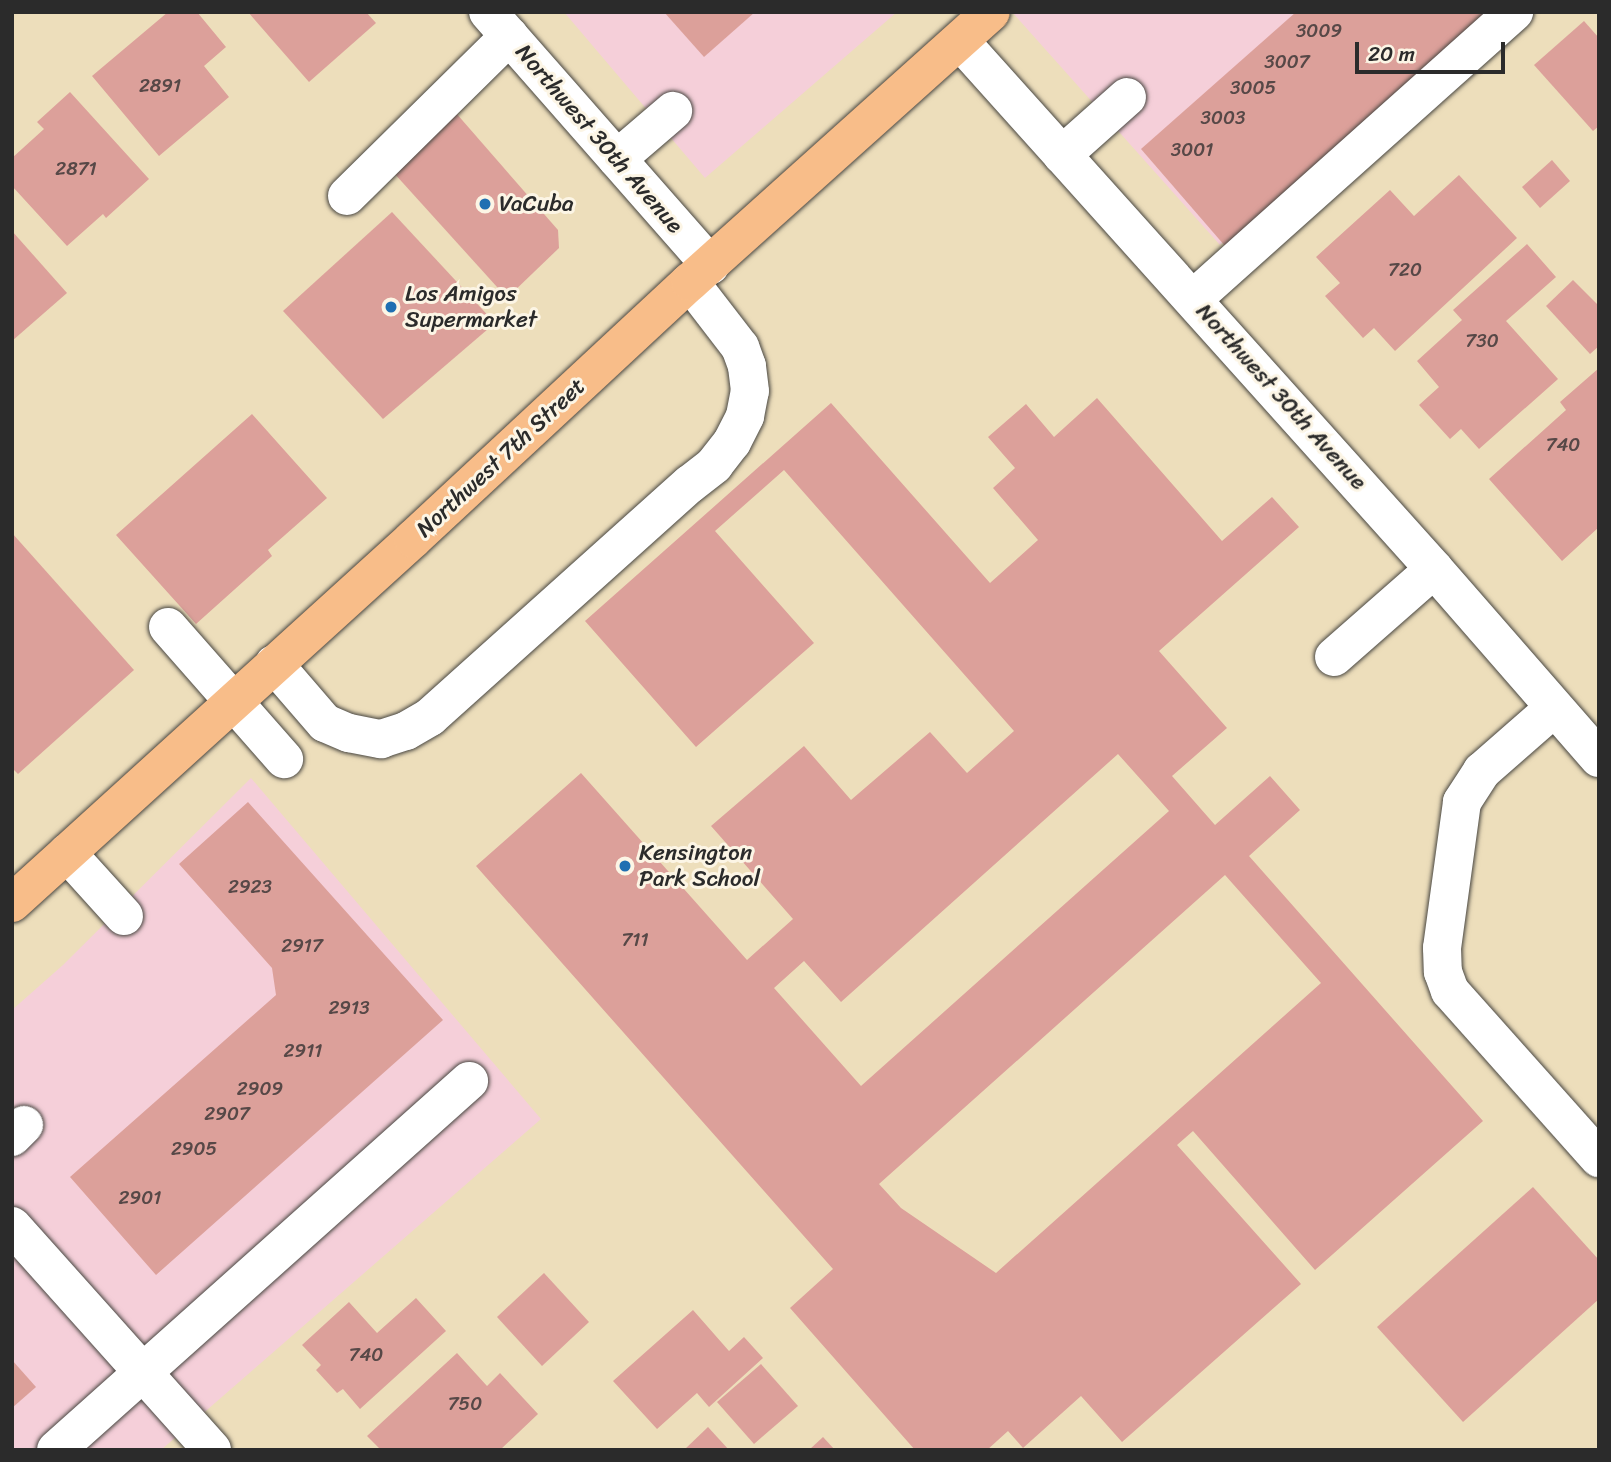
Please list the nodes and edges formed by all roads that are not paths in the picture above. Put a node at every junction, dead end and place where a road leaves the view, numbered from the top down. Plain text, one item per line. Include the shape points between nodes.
1 (990, 12) edge
2 (1514, 12) edge
3 (498, 24) edge
4 (960, 41) junction
5 (1127, 97) dead end
6 (673, 111) dead end
7 (1062, 155) junction
8 (617, 159) junction
9 (347, 196) dead end
10 (700, 274) junction
11 (1193, 299) junction
12 (1434, 569) junction
13 (168, 627) dead end
14 (1334, 657) dead end
15 (274, 664) junction
16 (232, 701) junction
17 (1554, 708) junction
18 (1599, 758) edge
19 (284, 759) dead end
20 (67, 853) junction
21 (12, 903) edge
22 (124, 916) dead end
23 (469, 1081) dead end
24 (1599, 1158) edge
25 (12, 1226) edge
26 (143, 1372) junction
27 (56, 1450) edge
28 (212, 1450) edge

1 - 4 main road, Northwest 7th Street
2 - 11 street
3 - 8 street, Northwest 30th Avenue
3 - 9 street
4 - 7 street, Northwest 30th Avenue
4 - 10 main road, Northwest 7th Street
5 - 7 street
6 - 8 street
7 - 11 street, Northwest 30th Avenue
8 - 10 street, Northwest 30th Avenue
10 - 15 main road, Northwest 7th Street
10 - 15 street, Northwest 30th Avenue via 740,347 750,391 745,416 714,466 430,717 405,731 381,739 325,723
11 - 12 street, Northwest 30th Avenue
12 - 14 street
12 - 17 street, Northwest 30th Avenue
13 - 16 street
15 - 16 main road, Northwest 7th Street
16 - 19 street
16 - 20 main road, Northwest 7th Street
17 - 18 street, Northwest 30th Avenue
17 - 24 street via 1482,771 1462,802 1442,948 1443,972 1450,991
20 - 21 main road, Northwest 7th Street
20 - 22 street
23 - 26 street
25 - 26 street
26 - 27 street
26 - 28 street

